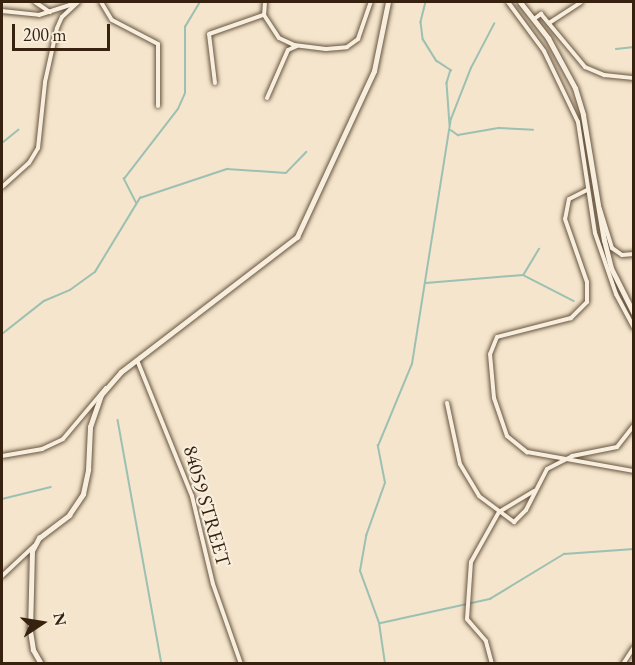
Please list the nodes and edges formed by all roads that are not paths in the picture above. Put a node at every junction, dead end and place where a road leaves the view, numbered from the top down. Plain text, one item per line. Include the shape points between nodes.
1 (34, 2) edge
2 (78, 2) edge
3 (101, 2) edge
4 (265, 2) edge
5 (372, 2) edge
6 (388, 2) edge
7 (508, 2) edge
8 (520, 2) edge
9 (581, 2) edge
10 (2, 10) edge
11 (51, 13) junction
12 (264, 15) junction
13 (536, 21) junction
14 (549, 23) junction
15 (531, 28) junction
16 (298, 45) junction
17 (633, 78) edge
18 (215, 83) dead end
19 (267, 98) dead end
20 (158, 106) dead end
21 (581, 121) junction
22 (2, 187) edge
23 (587, 190) junction
24 (599, 208) junction
25 (633, 254) edge
26 (633, 314) edge
27 (633, 328) edge
28 (136, 360) junction
29 (106, 387) junction
30 (447, 403) dead end
31 (633, 425) edge
32 (2, 456) edge
33 (564, 458) junction
34 (633, 471) edge
35 (535, 491) junction
36 (499, 512) junction
37 (34, 545) junction
38 (2, 576) edge
39 (633, 646) edge
40 (41, 663) edge
41 (241, 663) edge
42 (492, 663) edge
43 (623, 663) edge

1 - 11 street
2 - 11 street
2 - 22 street via 62,17 57,28 37,151
3 - 20 street via 112,20 158,44
4 - 12 street
5 - 16 street via 362,34 348,47
6 - 28 street via 374,70 297,237
7 - 15 street
8 - 13 main road
9 - 14 street
10 - 11 street
12 - 16 street via 279,38
12 - 18 street via 209,34
13 - 14 street via 542,14
13 - 15 street
13 - 21 main road via 574,88
14 - 17 street via 585,67 604,75
15 - 21 street
16 - 19 street via 288,50
21 - 23 street
21 - 24 main road
23 - 27 street via 605,264
23 - 33 street via 569,199 565,219 585,273 587,302 579,313 564,321 505,332 493,341 490,354 494,398 507,436 527,452
24 - 25 street via 612,248 622,255
24 - 26 main road via 611,268
28 - 29 street
28 - 41 street, 84059 STREET via 192,496 213,584
29 - 32 street via 54,446
29 - 37 street via 90,427 83,494 69,515
30 - 36 street via 460,464 479,496
31 - 33 street via 617,447
33 - 34 street
33 - 35 street via 548,469
35 - 36 street
35 - 36 street via 517,521 509,521
36 - 42 street via 471,562 465,609 469,626 486,641
37 - 38 street
37 - 40 street via 30,632 33,650
39 - 43 street

